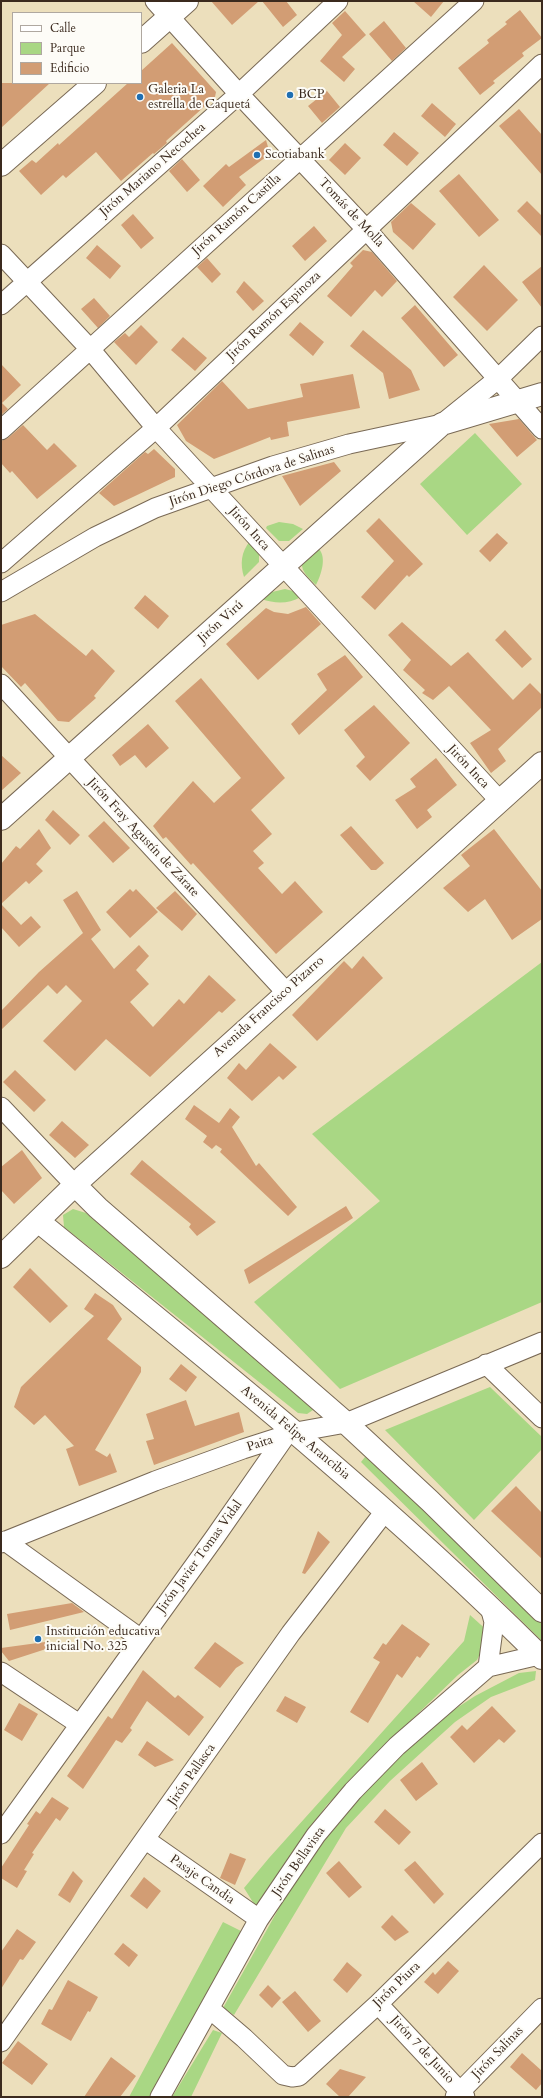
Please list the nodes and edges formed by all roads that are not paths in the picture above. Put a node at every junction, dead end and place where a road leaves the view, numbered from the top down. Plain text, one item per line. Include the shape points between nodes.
1 (187, 1) edge
2 (338, 1) edge
3 (474, 1) edge
4 (163, 9) edge
5 (142, 40) edge
6 (542, 64) edge
7 (94, 84) edge
8 (239, 94) junction
9 (300, 158) junction
10 (1, 165) edge
11 (366, 229) junction
12 (1, 254) edge
13 (26, 282) junction
14 (1, 304) edge
15 (542, 336) edge
16 (90, 349) junction
17 (499, 378) junction
18 (542, 394) edge
19 (518, 400) junction
20 (442, 424) junction
21 (156, 428) junction
22 (542, 429) edge
23 (1, 430) edge
24 (212, 487) junction
25 (1, 563) edge
26 (282, 567) junction
27 (1, 592) edge
28 (1, 684) edge
29 (68, 759) junction
30 (542, 763) edge
31 (500, 801) junction
32 (1, 820) edge
33 (286, 992) junction
34 (1, 1107) edge
35 (75, 1185) junction
36 (38, 1221) junction
37 (1, 1257) edge
38 (542, 1342) edge
39 (486, 1364) junction
40 (542, 1418) edge
41 (346, 1423) junction
42 (291, 1434) junction
43 (386, 1510) junction
44 (3, 1542) edge
45 (490, 1607) junction
46 (542, 1611) edge
47 (141, 1639) junction
48 (540, 1656) edge
49 (488, 1666) junction
50 (1, 1672) edge
51 (79, 1724) junction
52 (1, 1834) edge
53 (146, 1840) junction
54 (542, 1843) edge
55 (259, 1919) junction
56 (378, 2004) junction
57 (542, 2008) edge
58 (210, 2009) junction
59 (1, 2042) edge
60 (460, 2095) edge
61 (160, 2097) edge

1 - 4 main road
2 - 8 street, Jirón Mariano Necochea
3 - 9 street, Jirón Ramón Castilla
4 - 5 main road
4 - 8 street, Tomás de Molla
6 - 11 street, Jirón Ramón Espinoza
7 - 10 main road
8 - 9 street, Tomás de Molla
8 - 13 street, Jirón Mariano Necochea
9 - 11 street, Tomás de Molla
9 - 16 street, Jirón Ramón Castilla
11 - 17 street, Tomás de Molla
11 - 21 street, Jirón Ramón Espinoza
12 - 13 street, Jirón Inca
13 - 14 street, Jirón Mariano Necochea
13 - 16 street, Jirón Inca
15 - 17 street
16 - 21 street, Jirón Inca
16 - 23 street, Jirón Ramón Castilla
17 - 19 street, Tomás de Molla
17 - 20 street
18 - 19 main road, Jirón Diego Córdova de Salinas
19 - 20 main road, Jirón Diego Córdova de Salinas
19 - 22 street, Tomás de Molla
20 - 24 street, Jirón Diego Córdova de Salinas via 343,446
20 - 26 main road, Jirón Virú
21 - 24 street, Jirón Inca
21 - 25 street, Jirón Ramón Espinoza
24 - 26 street, Jirón Inca
24 - 27 street, Jirón Diego Córdova de Salinas via 124,522
26 - 29 main road, Jirón Virú
26 - 31 street, Jirón Inca
28 - 29 street, Jirón Fray Agustín de Zárate
29 - 32 main road, Jirón Virú
29 - 33 street, Jirón Fray Agustín de Zárate
30 - 31 main road, Avenida Francisco Pizarro
31 - 33 main road, Avenida Francisco Pizarro
33 - 35 main road, Avenida Francisco Pizarro
34 - 35 street
35 - 36 main road, Avenida Francisco Pizarro
35 - 41 main road via 98,1208
36 - 37 main road, Avenida Francisco Pizarro
36 - 42 main road, Avenida Felipe Arancibia
38 - 39 street, Paita
39 - 40 street
39 - 41 street, Paita
41 - 42 street, Paita
41 - 46 main road
42 - 43 main road, Avenida Felipe Arancibia
42 - 44 street, Paita via 155,1481
42 - 47 street, Jirón Javier Tomas Vidal
43 - 45 main road, Avenida Felipe Arancibia
43 - 53 street, Jirón Pallasca via 291,1633
44 - 47 street
45 - 48 main road, Avenida Felipe Arancibia
45 - 49 street via 494,1622
47 - 51 street, Jirón Javier Tomas Vidal
48 - 49 street, Jirón Bellavista
49 - 55 street, Jirón Bellavista via 397,1746 358,1786 316,1835
50 - 51 street
51 - 52 street, Jirón Javier Tomas Vidal
53 - 55 street, Pasaje Candia
53 - 59 street, Jirón Pallasca
54 - 56 street, Jirón Piura
55 - 58 street, Jirón Bellavista
56 - 58 street, Jirón Piura via 299,2076 292,2077 283,2075
56 - 60 street, Jirón 7 de Junio
57 - 60 street, Jirón Salinas
58 - 61 street, Jirón Bellavista

